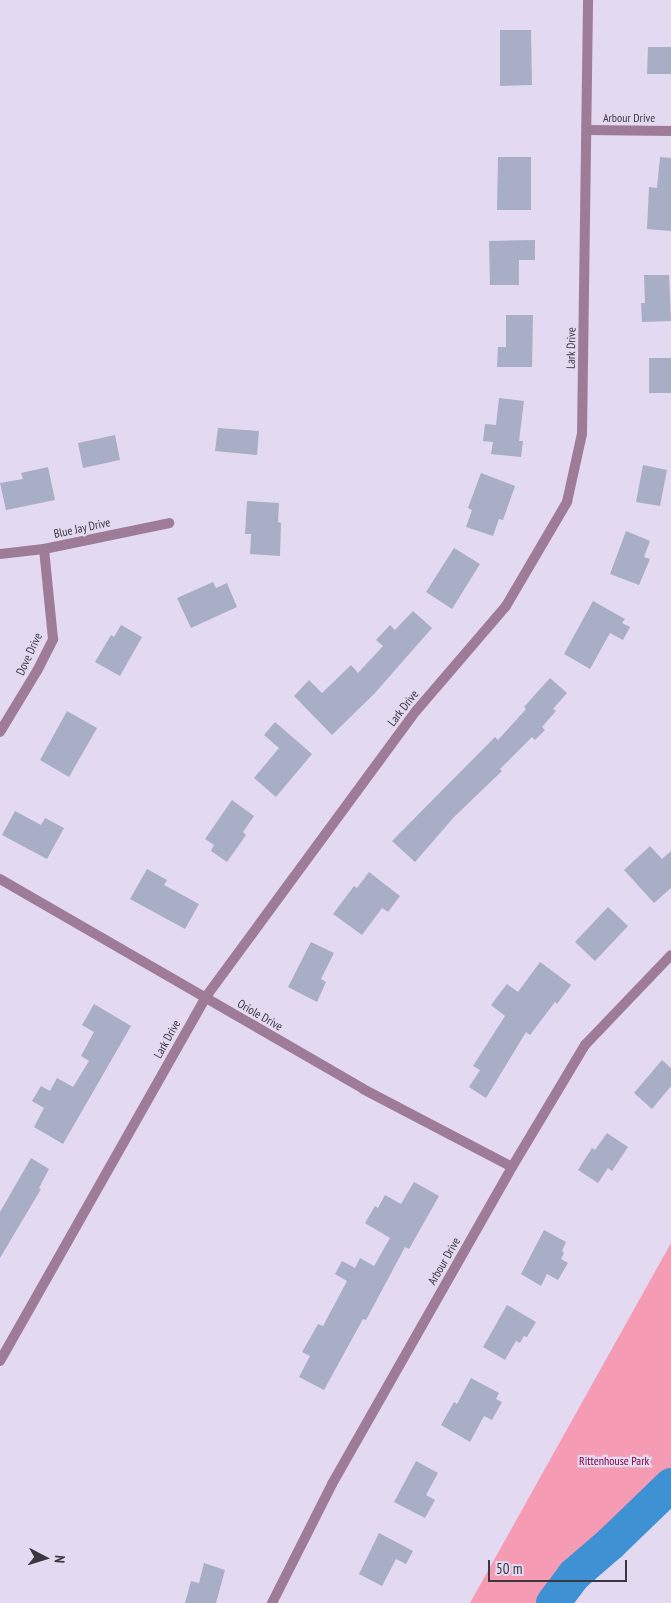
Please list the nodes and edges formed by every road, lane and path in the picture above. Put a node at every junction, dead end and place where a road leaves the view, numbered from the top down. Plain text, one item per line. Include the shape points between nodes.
1 (588, 0) edge
2 (587, 130) junction
3 (671, 131) edge
4 (169, 523) dead end
5 (44, 549) junction
6 (0, 554) edge
7 (0, 732) edge
8 (0, 879) edge
9 (671, 955) edge
10 (205, 998) junction
11 (512, 1167) junction
12 (0, 1361) edge
13 (272, 1603) edge

1 - 2 street, Lark Drive
2 - 3 street, Arbour Drive
2 - 10 street, Lark Drive via 582,434 566,502 506,606 416,711
4 - 5 street, Blue Jay Drive
5 - 6 street, Blue Jay Drive
5 - 7 street, Dove Drive via 53,639
8 - 10 street, Oriole Drive
9 - 11 street, Arbour Drive via 585,1045
10 - 11 street, Oriole Drive via 363,1089
10 - 12 street, Lark Drive
11 - 13 street, Arbour Drive via 332,1484

